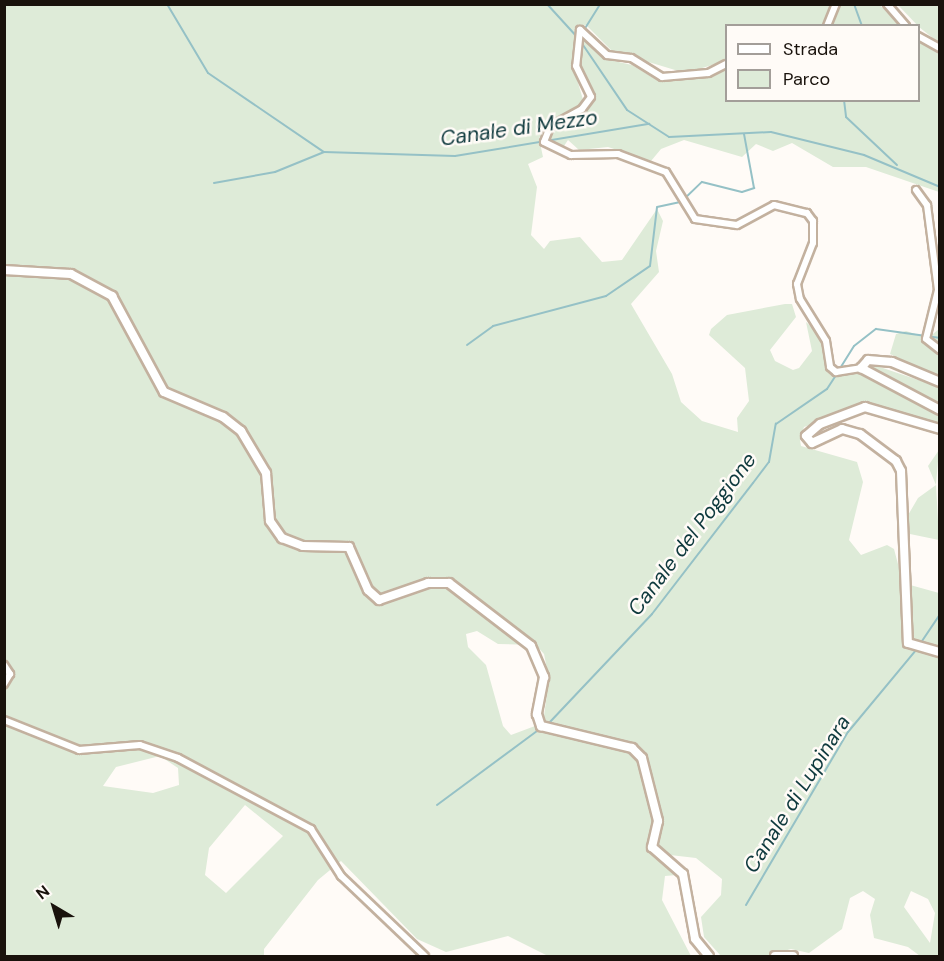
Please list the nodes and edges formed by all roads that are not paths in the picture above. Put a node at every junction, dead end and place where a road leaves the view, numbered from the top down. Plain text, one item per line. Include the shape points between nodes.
1 (836, 4) edge
2 (887, 4) edge
3 (828, 24) edge
4 (904, 24) edge
5 (920, 37) edge
6 (939, 48) edge
7 (725, 64) edge
8 (916, 190) dead end
9 (4, 270) edge
10 (939, 350) edge
11 (861, 368) junction
12 (939, 382) edge
13 (939, 410) edge
14 (939, 429) edge
15 (939, 652) edge
16 (4, 665) edge
17 (4, 684) edge
18 (4, 720) edge
19 (425, 957) edge
20 (709, 957) edge
21 (775, 957) edge
22 (793, 957) edge

1 - 3 street
2 - 4 street
5 - 6 street
7 - 11 street via 708,73 662,76 631,58 607,55 583,30 577,34 576,66 589,103 550,127 544,137 547,146 580,157 602,152 648,164 674,178 695,219 721,225 745,223 774,205 789,205 811,216 813,243 797,284 800,299 826,341 830,367 836,372
8 - 10 street via 927,204 938,290 926,339
9 - 20 street via 77,276 112,296 164,392 223,417 241,431 266,473 270,521 282,538 303,546 349,547 368,590 379,600 428,583 449,584 531,646 544,677 537,714 541,726 632,748 642,758 657,813 652,847 682,874 695,939
11 - 12 street via 868,360 892,362
11 - 13 street
14 - 15 street via 865,407 820,424 806,436 812,443 842,429 860,434 896,461 902,471 900,541 908,643
16 - 17 street via 10,674
18 - 19 street via 79,750 140,745 169,755 311,829 341,876
21 - 22 street

